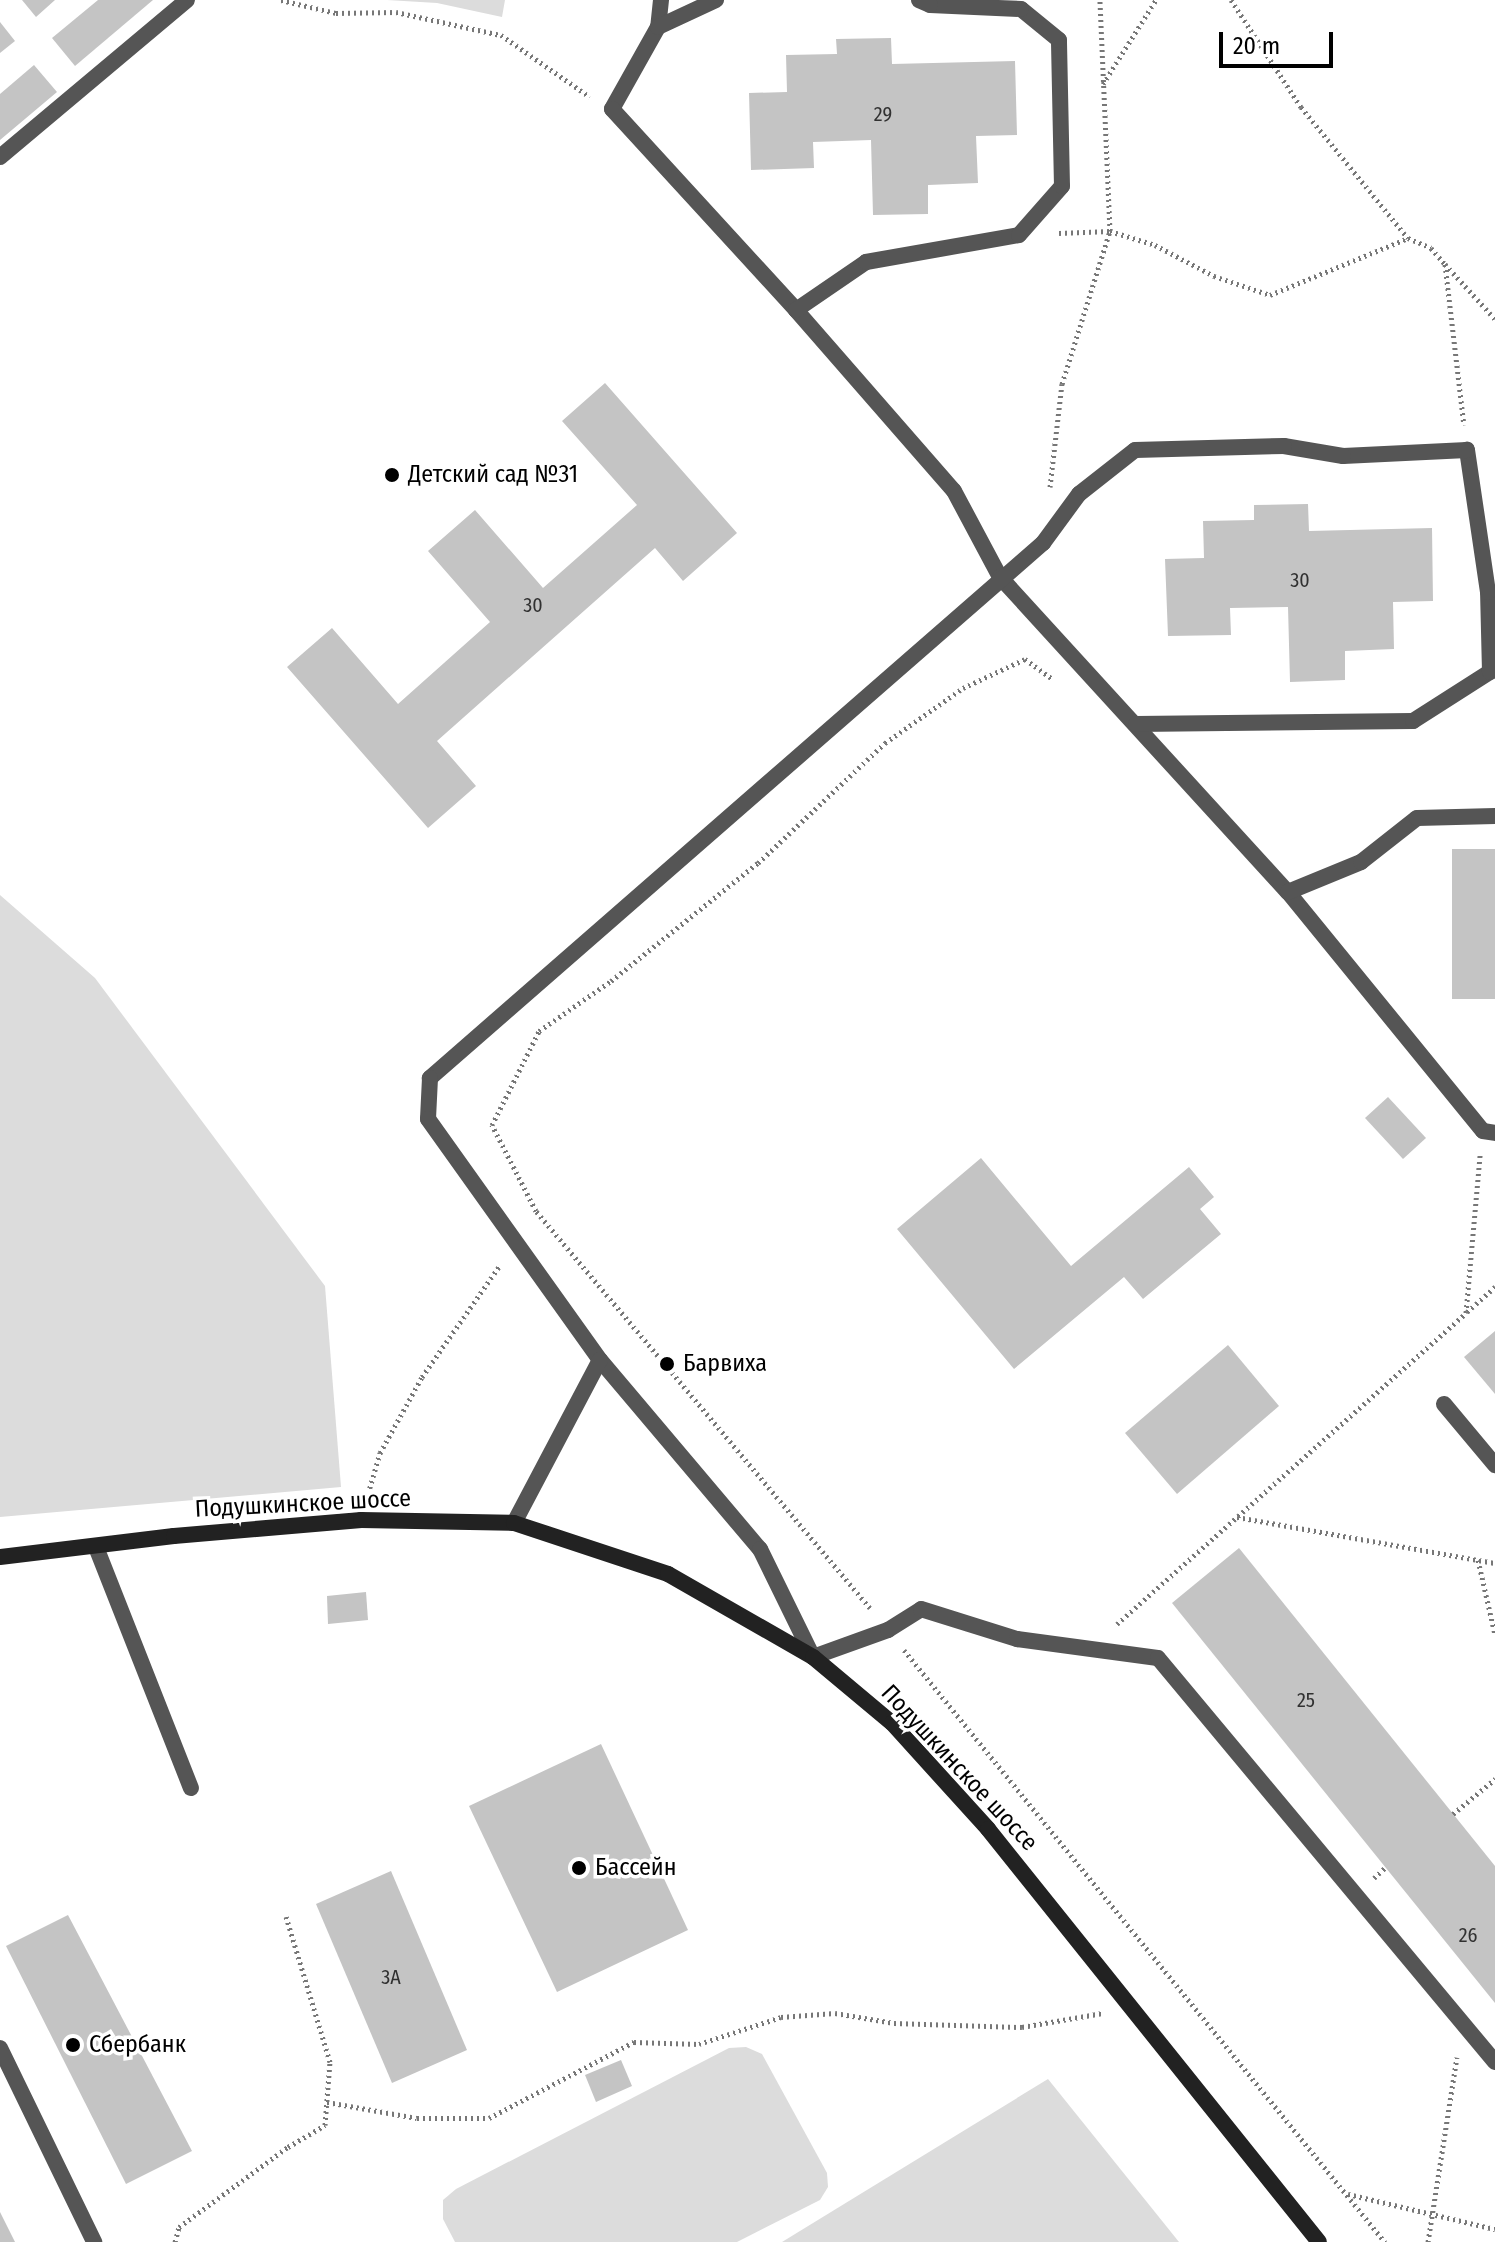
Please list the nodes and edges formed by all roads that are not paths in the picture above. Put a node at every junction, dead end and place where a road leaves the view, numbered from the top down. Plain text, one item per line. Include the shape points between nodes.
1 (187, 0) edge
2 (661, 0) edge
3 (716, 0) edge
4 (919, 0) edge
5 (658, 27) junction
6 (0, 157) edge
7 (796, 310) junction
8 (1000, 577) junction
9 (1136, 724) junction
10 (1495, 816) edge
11 (1288, 892) junction
12 (1489, 1132) edge
13 (600, 1360) junction
14 (1444, 1404) dead end
15 (1495, 1465) edge
16 (514, 1523) junction
17 (96, 1547) junction
18 (0, 1557) edge
19 (813, 1657) junction
20 (191, 1788) dead end
21 (0, 2048) edge
22 (1495, 2062) edge
23 (94, 2242) edge
24 (1319, 2242) edge

1 - 6 street
2 - 5 street
3 - 5 street
4 - 7 street via 930,5 1021,9 1059,40 1062,186 1019,235 866,262
5 - 7 street via 612,109
7 - 8 street via 954,491
8 - 9 street
8 - 9 street via 1043,543 1079,494 1135,450 1284,446 1343,456 1467,450 1488,592 1490,672 1413,721
8 - 13 street via 430,1078 428,1119
9 - 11 street
10 - 11 street via 1417,818 1361,862
11 - 12 street
13 - 16 street
13 - 19 street via 760,1549
14 - 15 street
16 - 17 main road, Подушкинское шоссе via 361,1520
16 - 19 main road, Подушкинское шоссе via 668,1574
17 - 18 main road, Подушкинское шоссе
17 - 20 street
19 - 22 street via 888,1630 921,1609 1017,1639 1158,1658
19 - 24 main road, Подушкинское шоссе via 892,1723 988,1829
21 - 23 street

